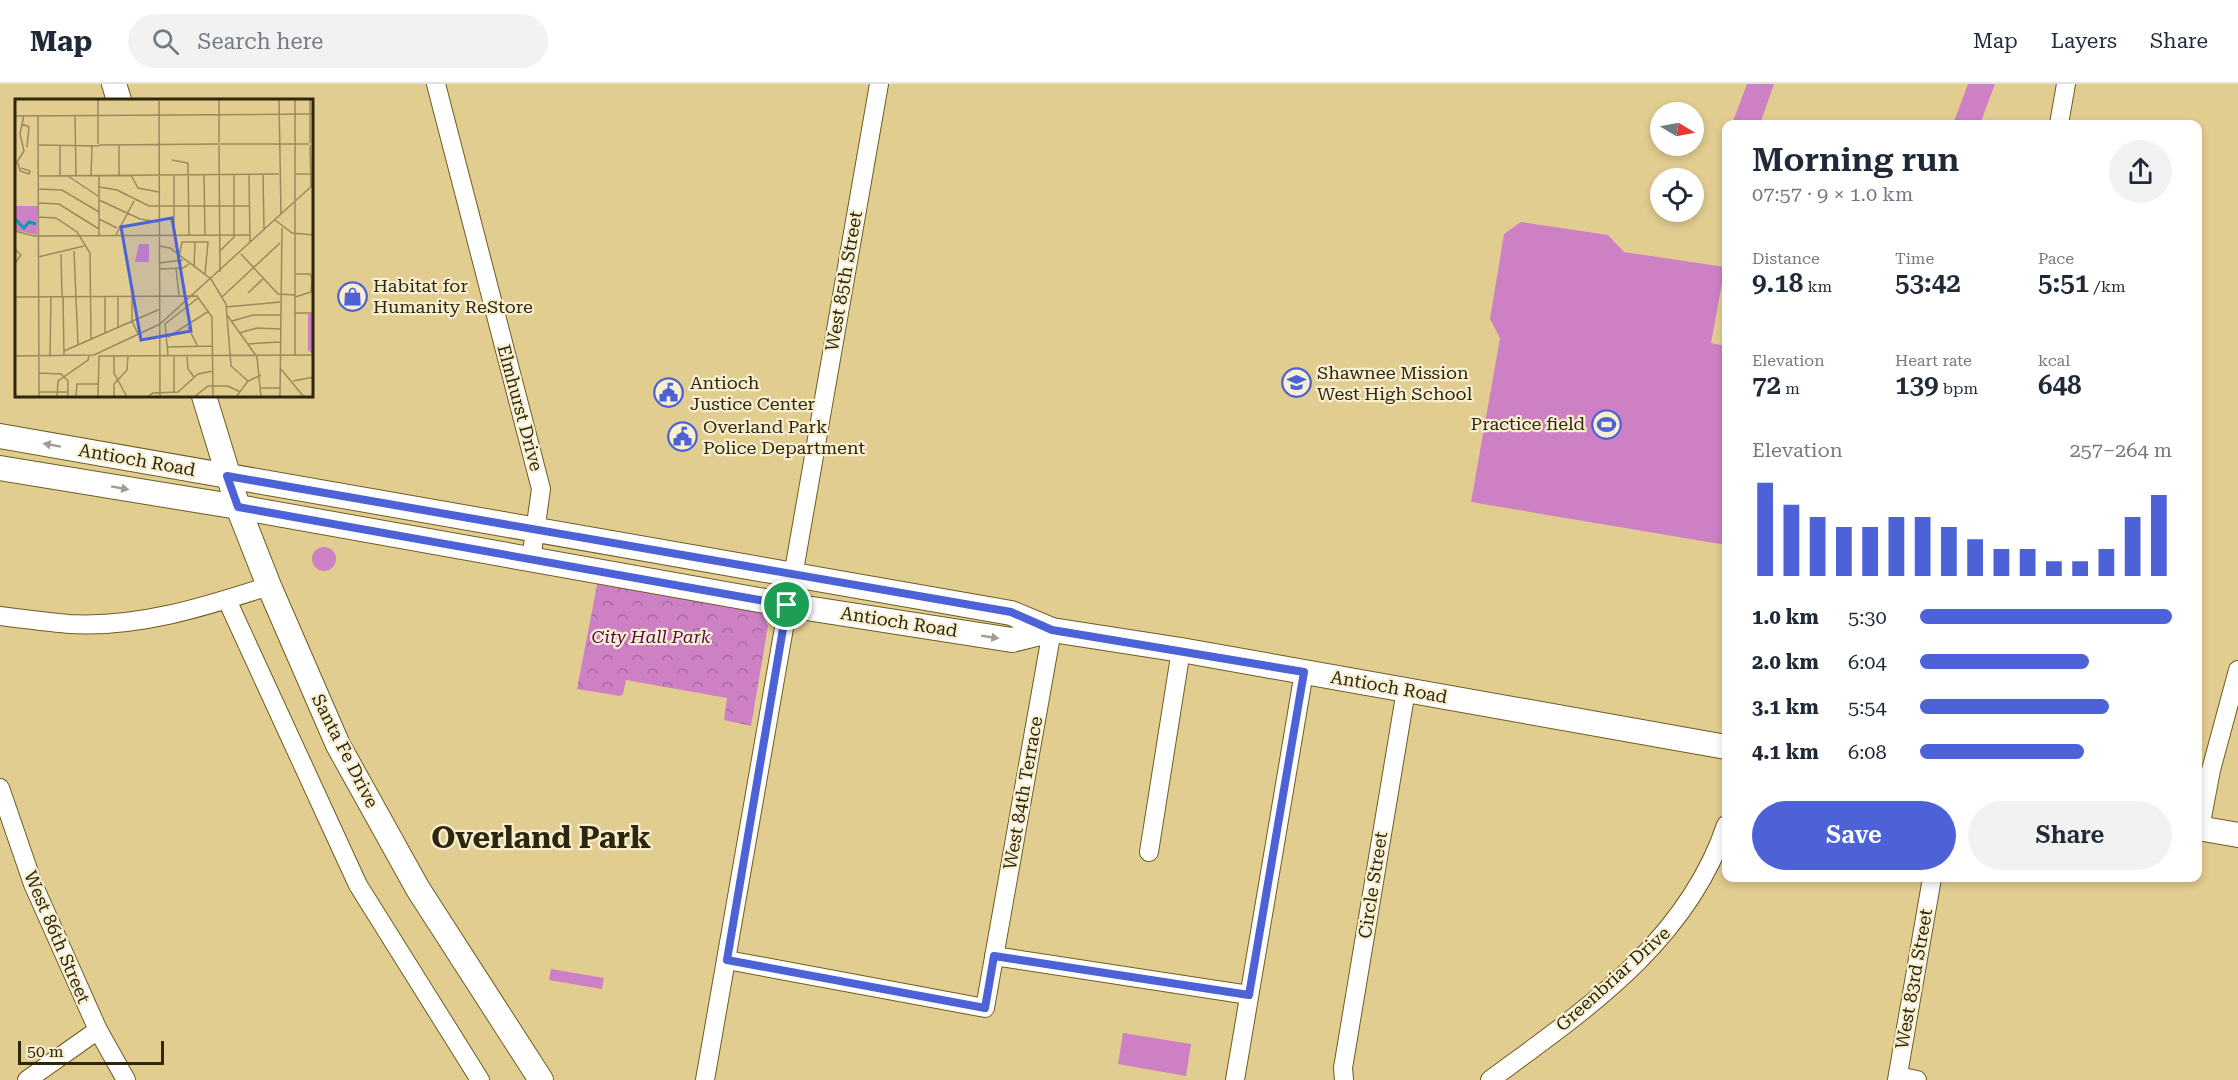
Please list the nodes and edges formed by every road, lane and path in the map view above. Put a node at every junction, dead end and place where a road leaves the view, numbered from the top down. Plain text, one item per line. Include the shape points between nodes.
1 (114, 84) edge
2 (436, 84) edge
3 (879, 84) edge
4 (2066, 84) edge
5 (119, 99) edge
6 (2060, 120) edge
7 (205, 398) edge
8 (0, 436) edge
9 (0, 468) edge
10 (227, 476) junction
11 (238, 507) junction
12 (536, 528) junction
13 (531, 560) junction
14 (793, 574) junction
15 (269, 586) junction
16 (227, 600) junction
17 (787, 605) junction
18 (0, 616) edge
19 (1052, 630) junction
20 (1181, 650) junction
21 (2238, 670) edge
22 (1304, 672) junction
23 (1406, 690) junction
24 (1722, 746) edge
25 (0, 788) edge
26 (2202, 814) edge
27 (2202, 829) edge
28 (2238, 835) edge
29 (1722, 837) edge
30 (1149, 852) dead end
31 (1931, 882) edge
32 (994, 956) junction
33 (727, 960) junction
34 (1249, 995) junction
35 (98, 1030) junction
36 (1897, 1078) edge
37 (27, 1080) edge
38 (126, 1080) edge
39 (480, 1080) edge
40 (541, 1080) edge
41 (705, 1080) edge
42 (1234, 1080) edge
43 (1344, 1080) edge
44 (1490, 1080) edge
45 (1917, 1080) edge

1 - 5 main road
2 - 12 street, Elmhurst Drive via 541,489
3 - 14 street, West 85th Street
4 - 6 street
7 - 10 main road, Santa Fe Drive
10 -> 8 main road, Antioch Road
9 -> 11 main road, Antioch Road
10 - 11 main road, Santa Fe Drive
10 - 12 main road, Antioch Road
11 - 13 main road, Antioch Road
11 - 15 main road, Santa Fe Drive
12 - 13 street, Elmhurst Drive
12 - 14 main road, Antioch Road
13 - 17 main road, Antioch Road
14 - 17 street, West 85th Street
14 - 19 main road, Antioch Road via 1011,612
15 - 16 street
15 - 40 main road, Santa Fe Drive via 338,746 418,889
16 - 18 street via 173,615 114,623 70,624
16 - 39 street via 358,885
17 -> 19 main road, Antioch Road via 1012,640
17 - 33 street, West 85th Street
19 - 20 main road, Antioch Road
19 - 32 street, West 84th Terrace
20 - 22 main road, Antioch Road
20 - 30 street
21 - 26 street
22 - 23 main road, Antioch Road
22 - 34 street
23 - 24 main road, Antioch Road
23 - 43 street, Circle Street
25 - 35 street, West 86th Street via 33,884
27 - 28 main road
29 - 44 street, Greenbriar Drive via 1701,884 1654,947 1580,1014
31 - 36 street, West 83rd Street
32 - 33 street via 985,1008
32 - 34 street
33 - 41 street, West 85th Street
34 - 42 street
35 - 37 street
35 - 38 street, West 86th Street
36 - 45 street

